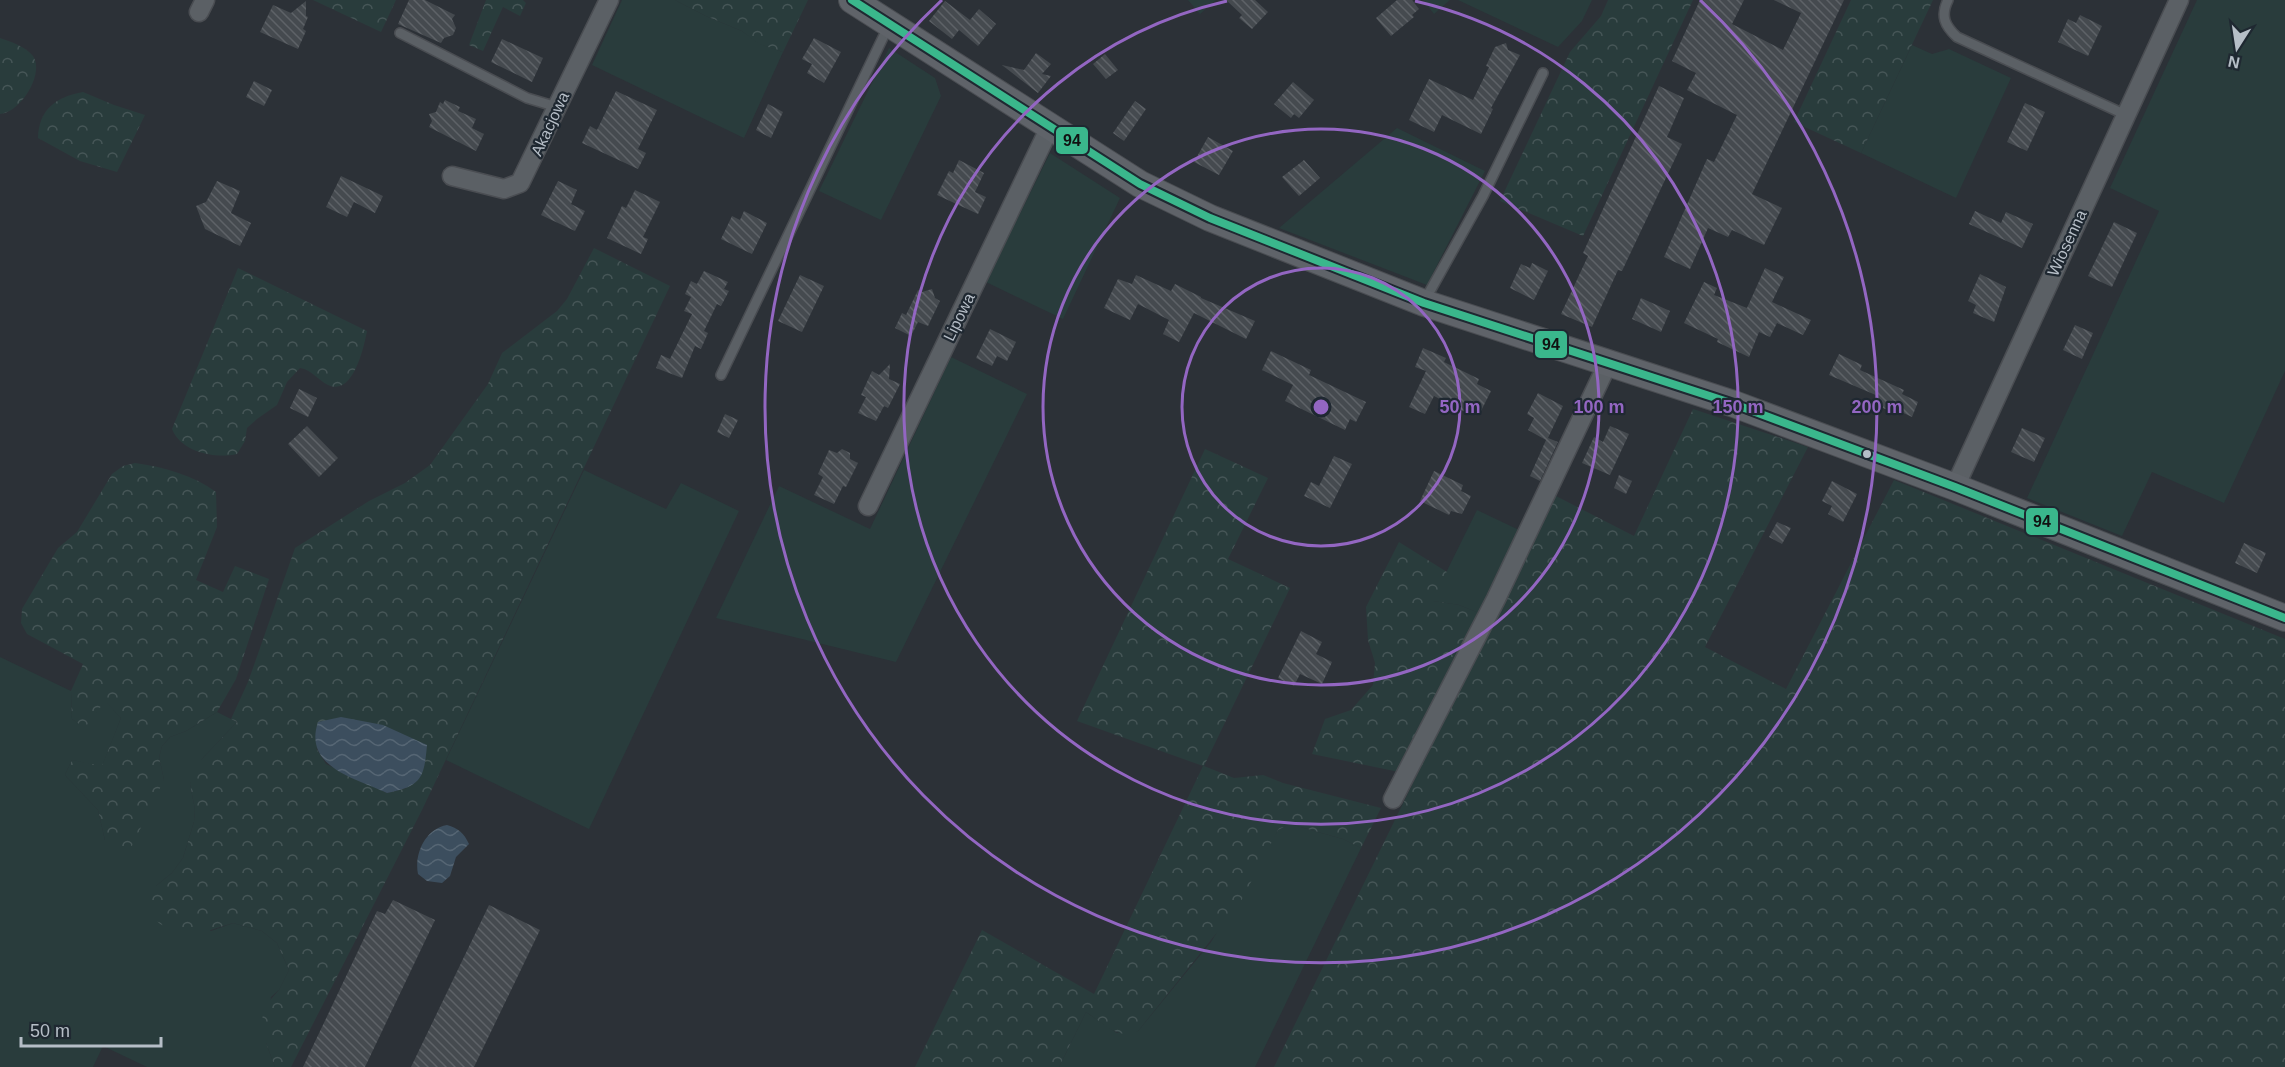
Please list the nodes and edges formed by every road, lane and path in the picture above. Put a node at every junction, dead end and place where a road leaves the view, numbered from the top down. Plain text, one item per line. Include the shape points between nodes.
1 (609, 0) edge
2 (852, 0) edge
3 (1948, 0) edge
4 (2179, 0) edge
5 (890, 24) junction
6 (400, 33) dead end
7 (1543, 73) dead end
8 (557, 107) junction
9 (2126, 115) junction
10 (1050, 128) junction
11 (452, 176) dead end
12 (1424, 303) junction
13 (1608, 363) junction
14 (721, 375) dead end
15 (1955, 487) junction
16 (868, 506) dead end
17 (2285, 618) edge
18 (1393, 800) dead end

1 - 8 street, Akacjowa
2 - 5 street
3 - 9 lane via 1943,17 1957,37
4 - 9 street, Wiosenna
5 - 10 street
5 - 14 lane
6 - 8 lane via 527,98
7 - 12 lane via 1483,196
8 - 11 street, Akacjowa via 520,183 504,189
9 - 15 street, Wiosenna
10 - 12 street via 1185,207
10 - 16 street, Lipowa
12 - 13 street
13 - 15 street via 1734,404
13 - 18 street via 1496,599
15 - 17 street

